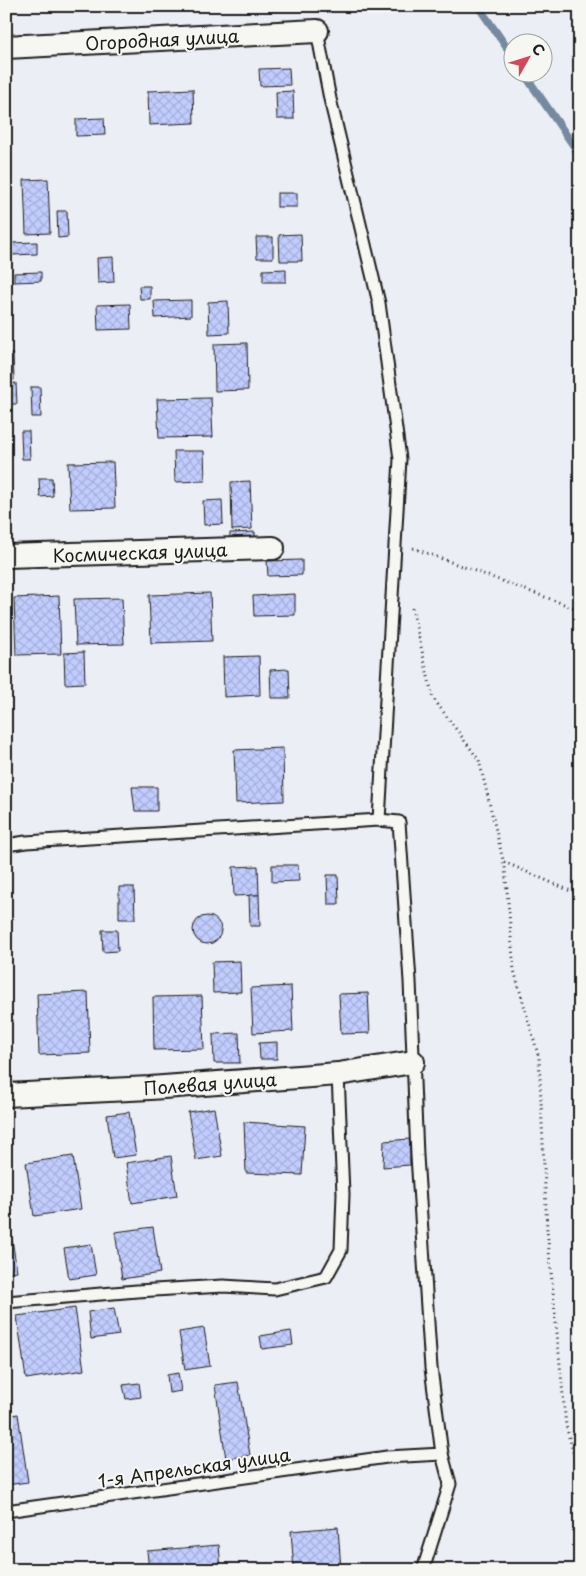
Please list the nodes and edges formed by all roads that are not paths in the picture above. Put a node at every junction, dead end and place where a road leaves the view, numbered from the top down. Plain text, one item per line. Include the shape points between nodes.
1 (317, 31) joint
2 (6, 47) edge
3 (274, 548) dead end
4 (6, 556) edge
5 (379, 820) junction
6 (6, 845) edge
7 (413, 1062) junction
8 (338, 1074) junction
9 (6, 1095) edge
10 (6, 1302) edge
11 (442, 1454) junction
12 (6, 1511) edge
13 (423, 1570) edge

1 - 2 street, Огородная улица
1 - 5 lane via 379,303 400,459
3 - 4 street, Космическая улица
5 - 6 lane
5 - 7 lane via 399,822
7 - 8 street, Полевая улица
7 - 11 lane via 431,1358
8 - 9 street, Полевая улица
8 - 10 lane via 343,1194 341,1250 326,1277 275,1289 223,1286
11 - 12 lane, 1-я Апрельская улица via 387,1457
11 - 13 lane via 450,1484

